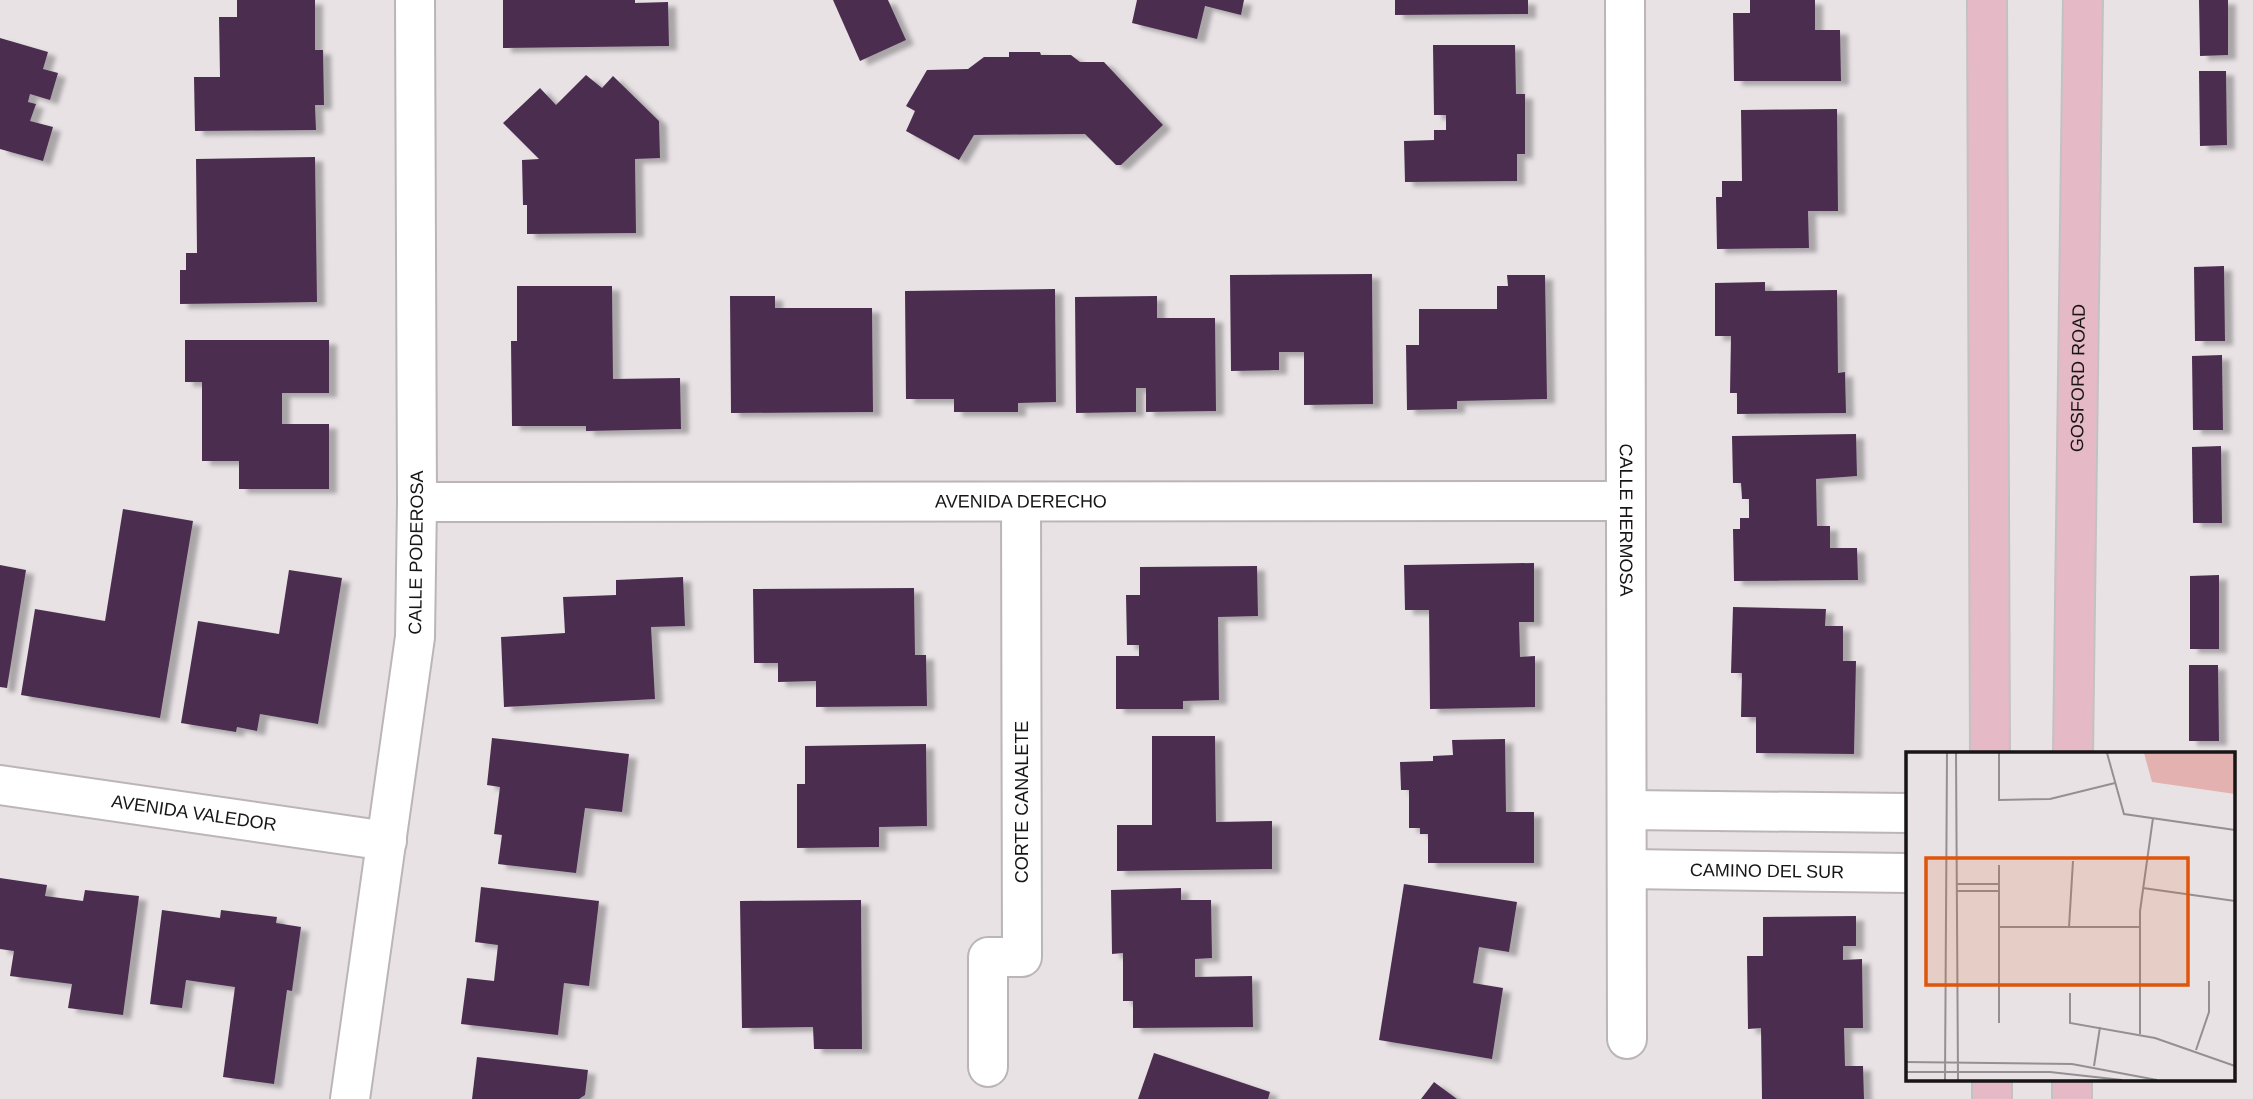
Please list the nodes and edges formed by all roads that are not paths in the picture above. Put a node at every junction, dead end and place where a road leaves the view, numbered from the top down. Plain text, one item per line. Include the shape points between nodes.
1 (415, 0) edge
2 (1625, 0) edge
3 (1987, 0) edge
4 (2082, 0) edge
5 (1626, 501) junction
6 (417, 502) junction
7 (1021, 502) junction
8 (1990, 752) edge
9 (2073, 752) edge
10 (0, 785) edge
11 (1627, 810) junction
12 (1906, 813) edge
13 (387, 841) junction
14 (1627, 869) junction
15 (1906, 873) edge
16 (1627, 1039) dead end
17 (988, 1067) dead end
18 (350, 1099) edge

1 - 6 street, CALLE PODEROSA
2 - 5 street, CALLE HERMOSA
3 - 8 main road
4 - 9 main road, GOSFORD ROAD
5 - 7 street, AVENIDA DERECHO
5 - 11 street, CALLE HERMOSA
6 - 7 street, AVENIDA DERECHO
6 - 13 street, CALLE PODEROSA via 415,638
7 - 17 street, CORTE CANALETE via 1022,957 988,957
10 - 13 street, AVENIDA VALEDOR
11 - 12 street
11 - 14 street, CALLE HERMOSA
13 - 18 street, CALLE PODEROSA
14 - 15 street, CAMINO DEL SUR
14 - 16 street, CALLE HERMOSA

